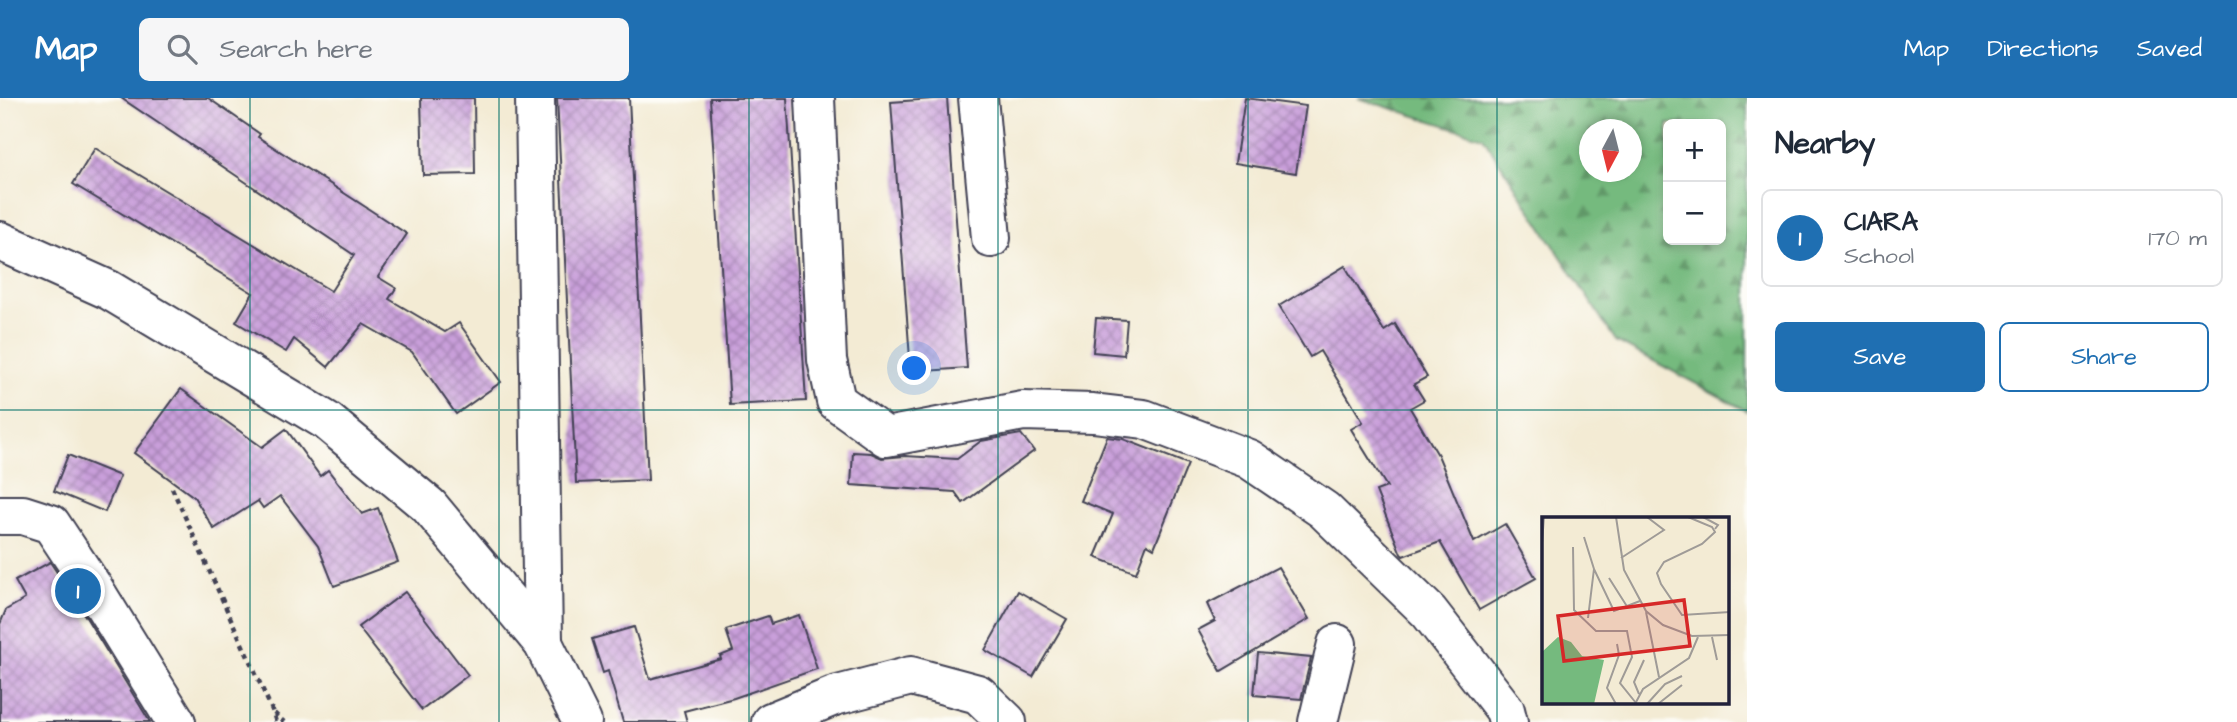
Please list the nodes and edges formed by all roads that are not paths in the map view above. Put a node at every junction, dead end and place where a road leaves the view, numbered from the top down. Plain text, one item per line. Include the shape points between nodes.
1 (535, 98) edge
2 (815, 98) edge
3 (978, 98) edge
4 (991, 238) dead end
5 (0, 242) edge
6 (0, 515) edge
7 (543, 643) junction
8 (1337, 644) dead end
9 (781, 720) edge
10 (176, 722) edge
11 (582, 722) edge
12 (1007, 722) edge
13 (1318, 722) edge
14 (1508, 722) edge

1 - 7 street
2 - 14 street via 827,360 836,401 887,437 1023,411 1093,413 1144,419 1249,459 1324,510 1429,612 1505,710
3 - 4 street
5 - 7 street via 109,290 327,421 429,506
6 - 10 street via 23,515 51,524
7 - 11 street
8 - 13 street
9 - 12 street via 834,696 911,676 978,694

